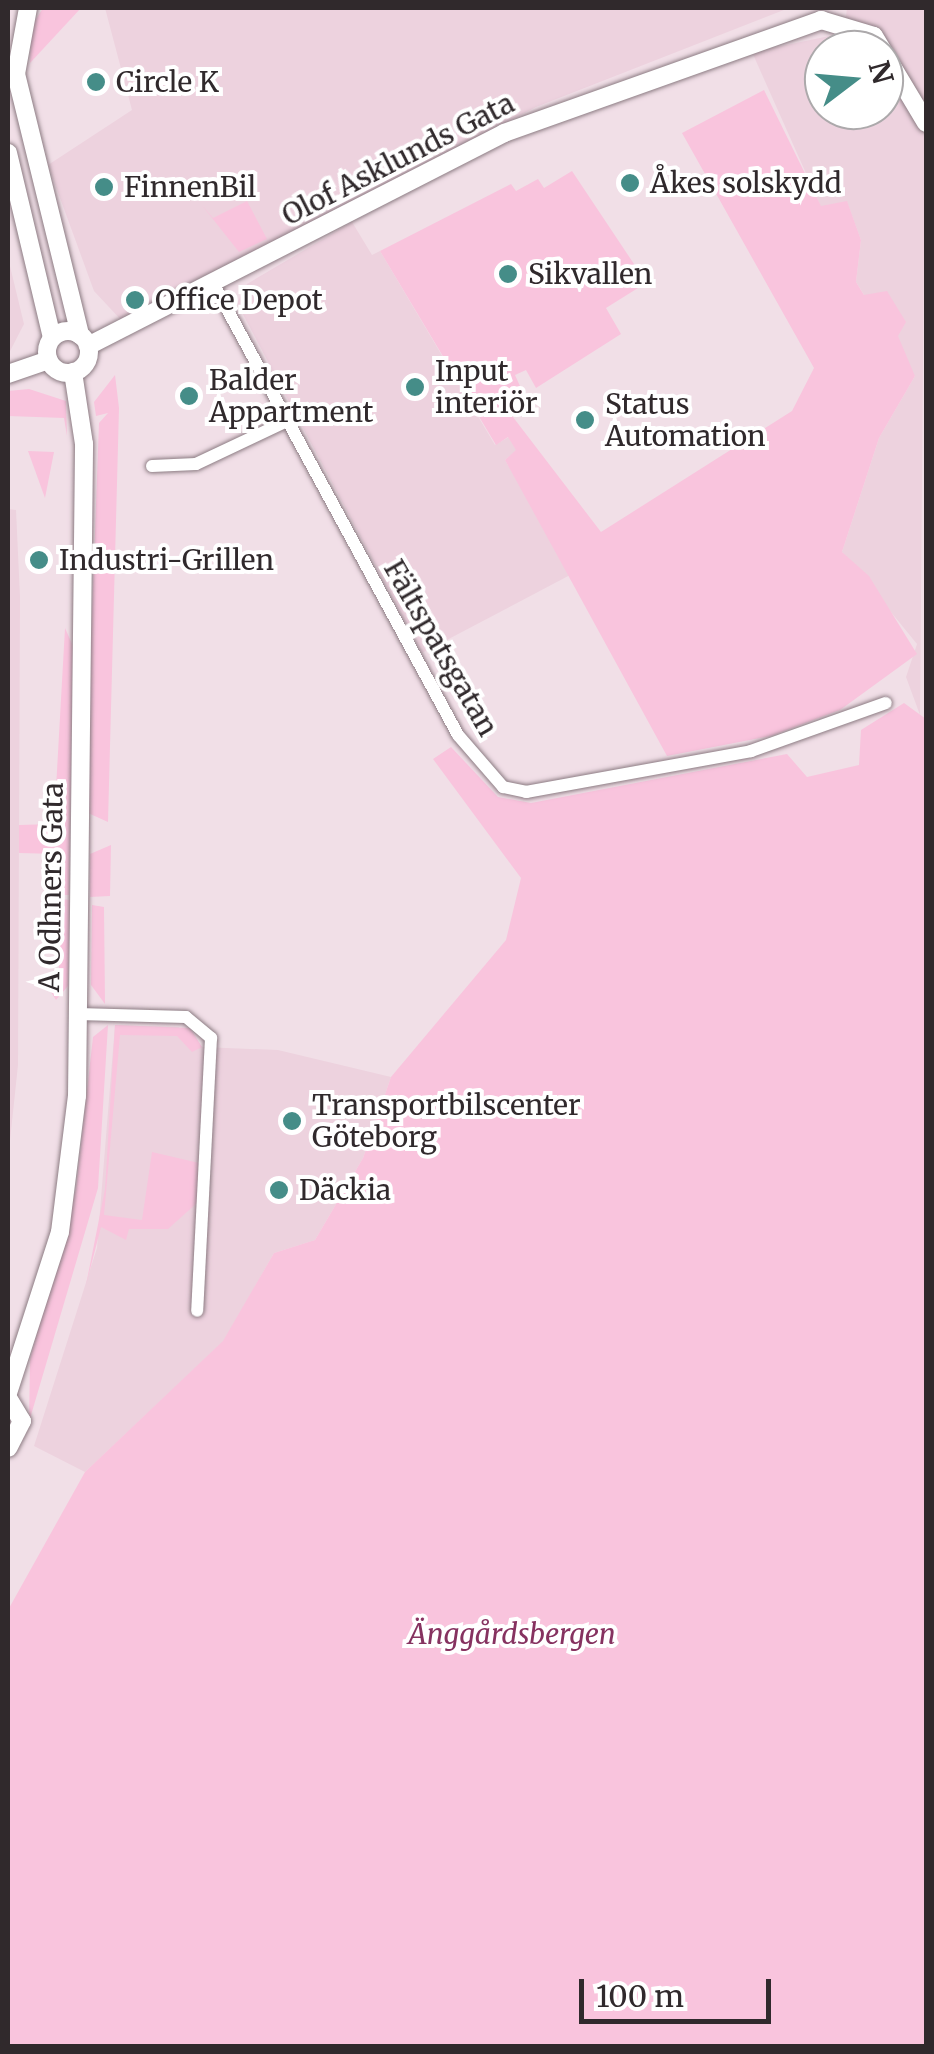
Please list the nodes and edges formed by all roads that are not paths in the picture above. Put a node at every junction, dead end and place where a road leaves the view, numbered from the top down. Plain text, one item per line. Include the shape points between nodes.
1 (28, 8) edge
2 (926, 123) edge
3 (8, 154) edge
4 (214, 285) junction
5 (52, 338) junction
6 (84, 340) junction
7 (49, 360) junction
8 (73, 372) junction
9 (8, 374) edge
10 (287, 422) junction
11 (152, 466) dead end
12 (886, 703) dead end
13 (78, 1014) junction
14 (196, 1312) dead end
15 (8, 1396) edge
16 (8, 1448) edge

1 - 6 street via 16,74
2 - 4 street, Olof Asklunds Gata via 874,36 822,20 504,132
3 - 5 street
4 - 6 street, Olof Asklunds Gata
4 - 10 street, Fältspatsgatan
5 - 6 street
5 - 7 street
6 - 8 street
7 - 8 street
7 - 9 street
8 - 13 street, A Odhners Gata via 84,444
10 - 11 street via 196,464
10 - 12 street, Fältspatsgatan via 458,735 502,787 526,792 751,751
13 - 14 street via 186,1017 211,1038
13 - 15 street, A Odhners Gata via 60,1232
15 - 16 street, A Odhners Gata via 22,1428

